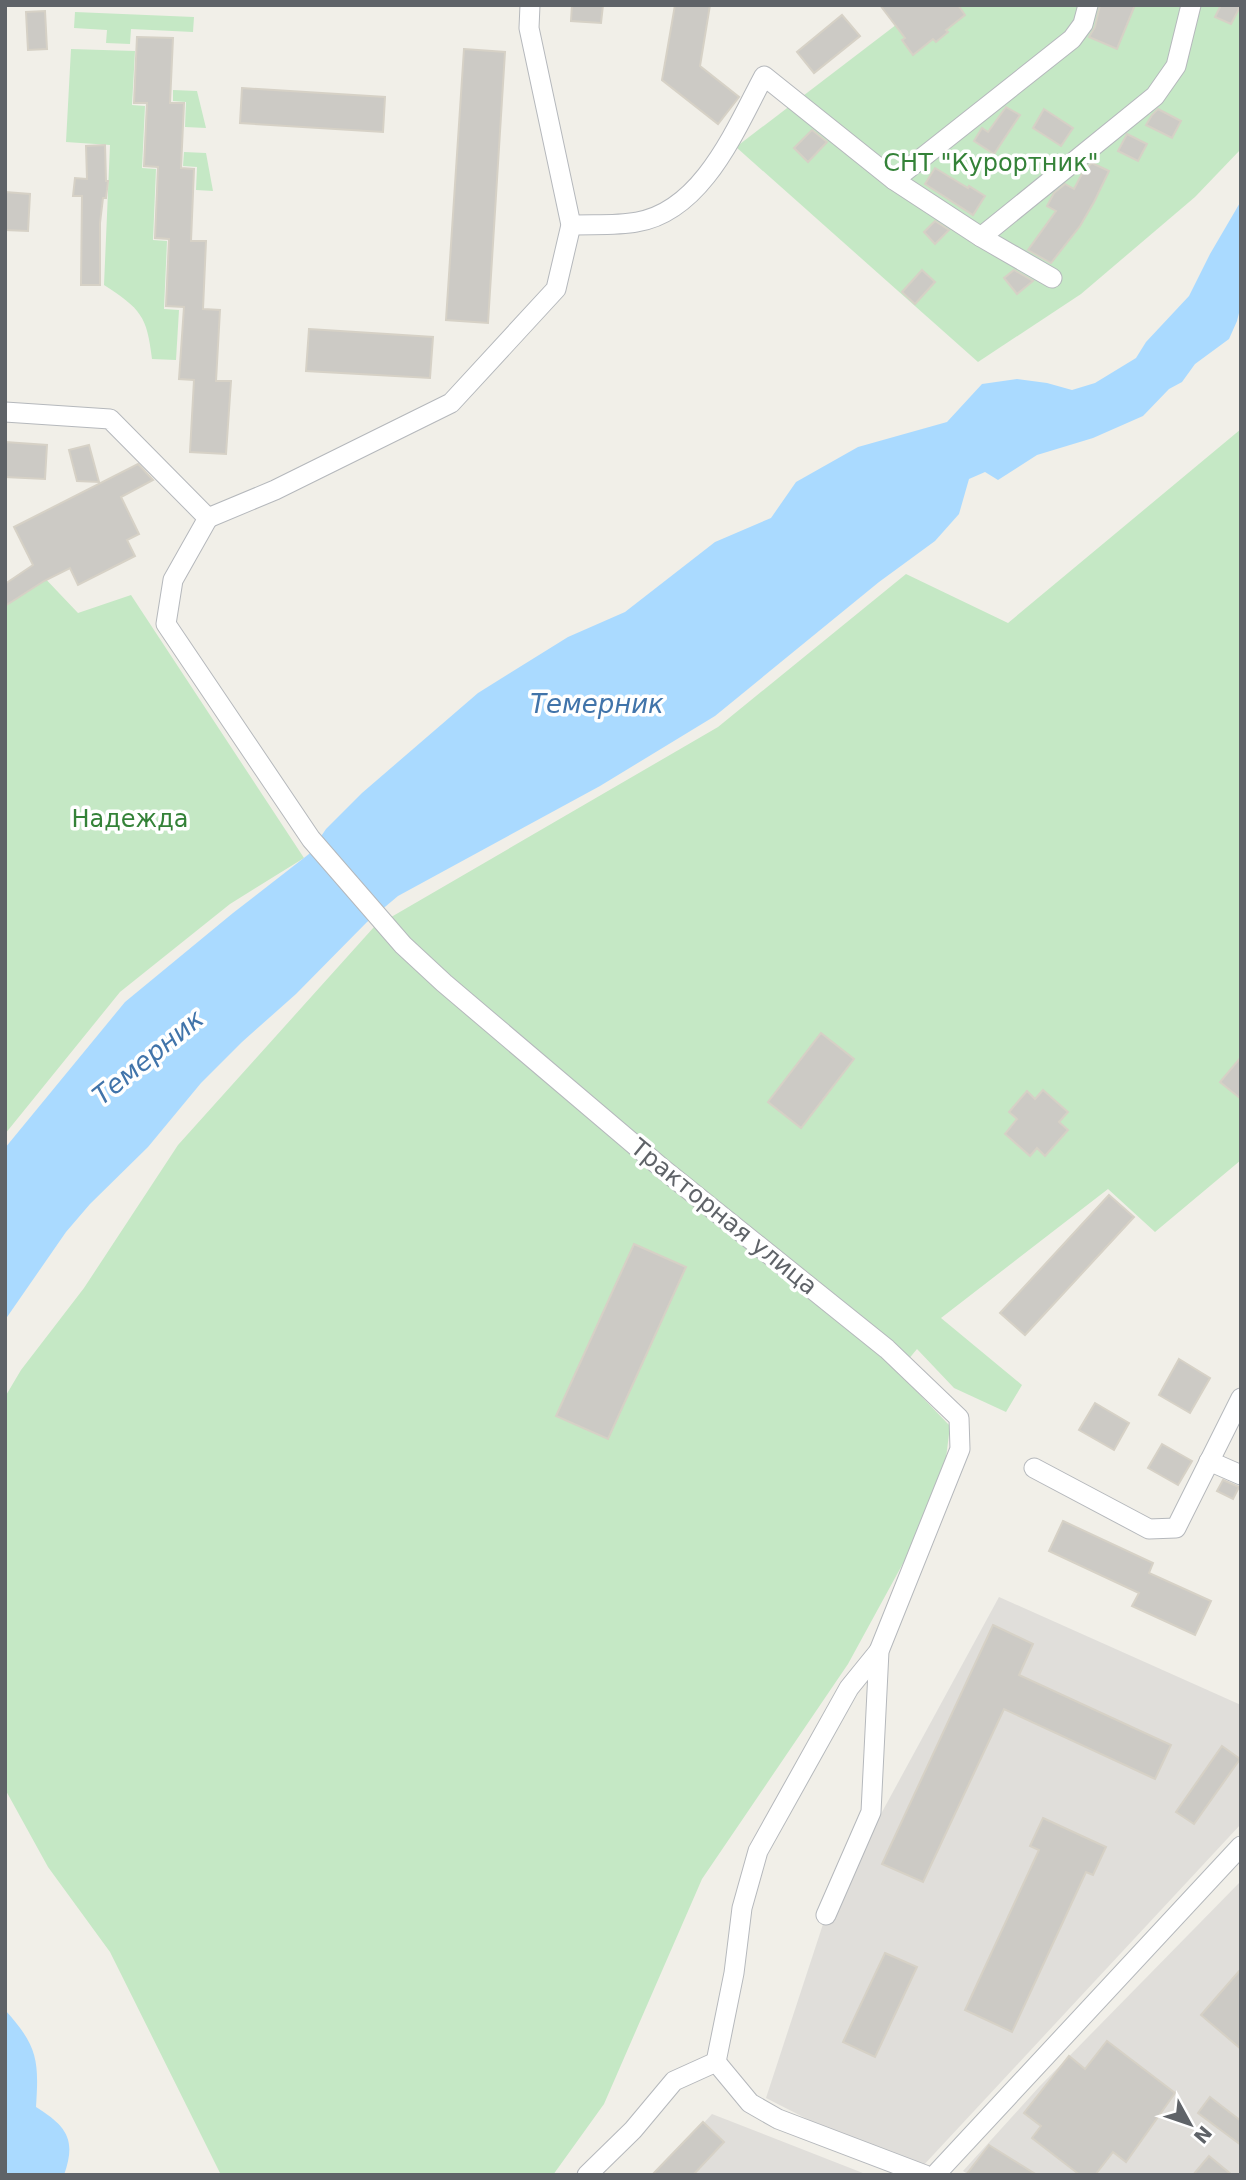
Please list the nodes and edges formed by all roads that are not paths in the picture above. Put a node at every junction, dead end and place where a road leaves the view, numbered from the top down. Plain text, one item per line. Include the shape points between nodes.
1 (530, 5) edge
2 (1088, 5) edge
3 (1191, 5) edge
4 (894, 180) junction
5 (571, 225) junction
6 (981, 237) junction
7 (1052, 278) dead end
8 (5, 412) edge
9 (208, 518) junction
10 (1241, 1398) edge
11 (1209, 1461) junction
12 (1034, 1468) dead end
13 (1241, 1475) edge
14 (879, 1651) junction
15 (1241, 1846) edge
16 (826, 1915) dead end
17 (716, 2062) junction
18 (587, 2175) edge
19 (925, 2175) edge
20 (935, 2175) edge

1 - 5 street via 529,28
2 - 4 street via 1083,24 1072,39
3 - 6 street via 1176,66 1155,96
4 - 5 street via 764,76 711,173 670,210 638,222
4 - 6 street
5 - 9 street via 556,289 451,403
6 - 7 street
8 - 9 street via 110,419
9 - 14 street, Тракторная улица via 173,580 166,624 314,842 403,945 444,983 663,1169 887,1349 958,1418 960,1449
10 - 11 street
11 - 12 street via 1176,1528 1149,1529
11 - 13 street
14 - 16 street, Тракторная улица via 871,1812
14 - 17 street, Тракторная улица via 849,1688 758,1850 742,1908
15 - 20 street
17 - 18 street via 674,2081
17 - 19 street via 750,2103 778,2119

